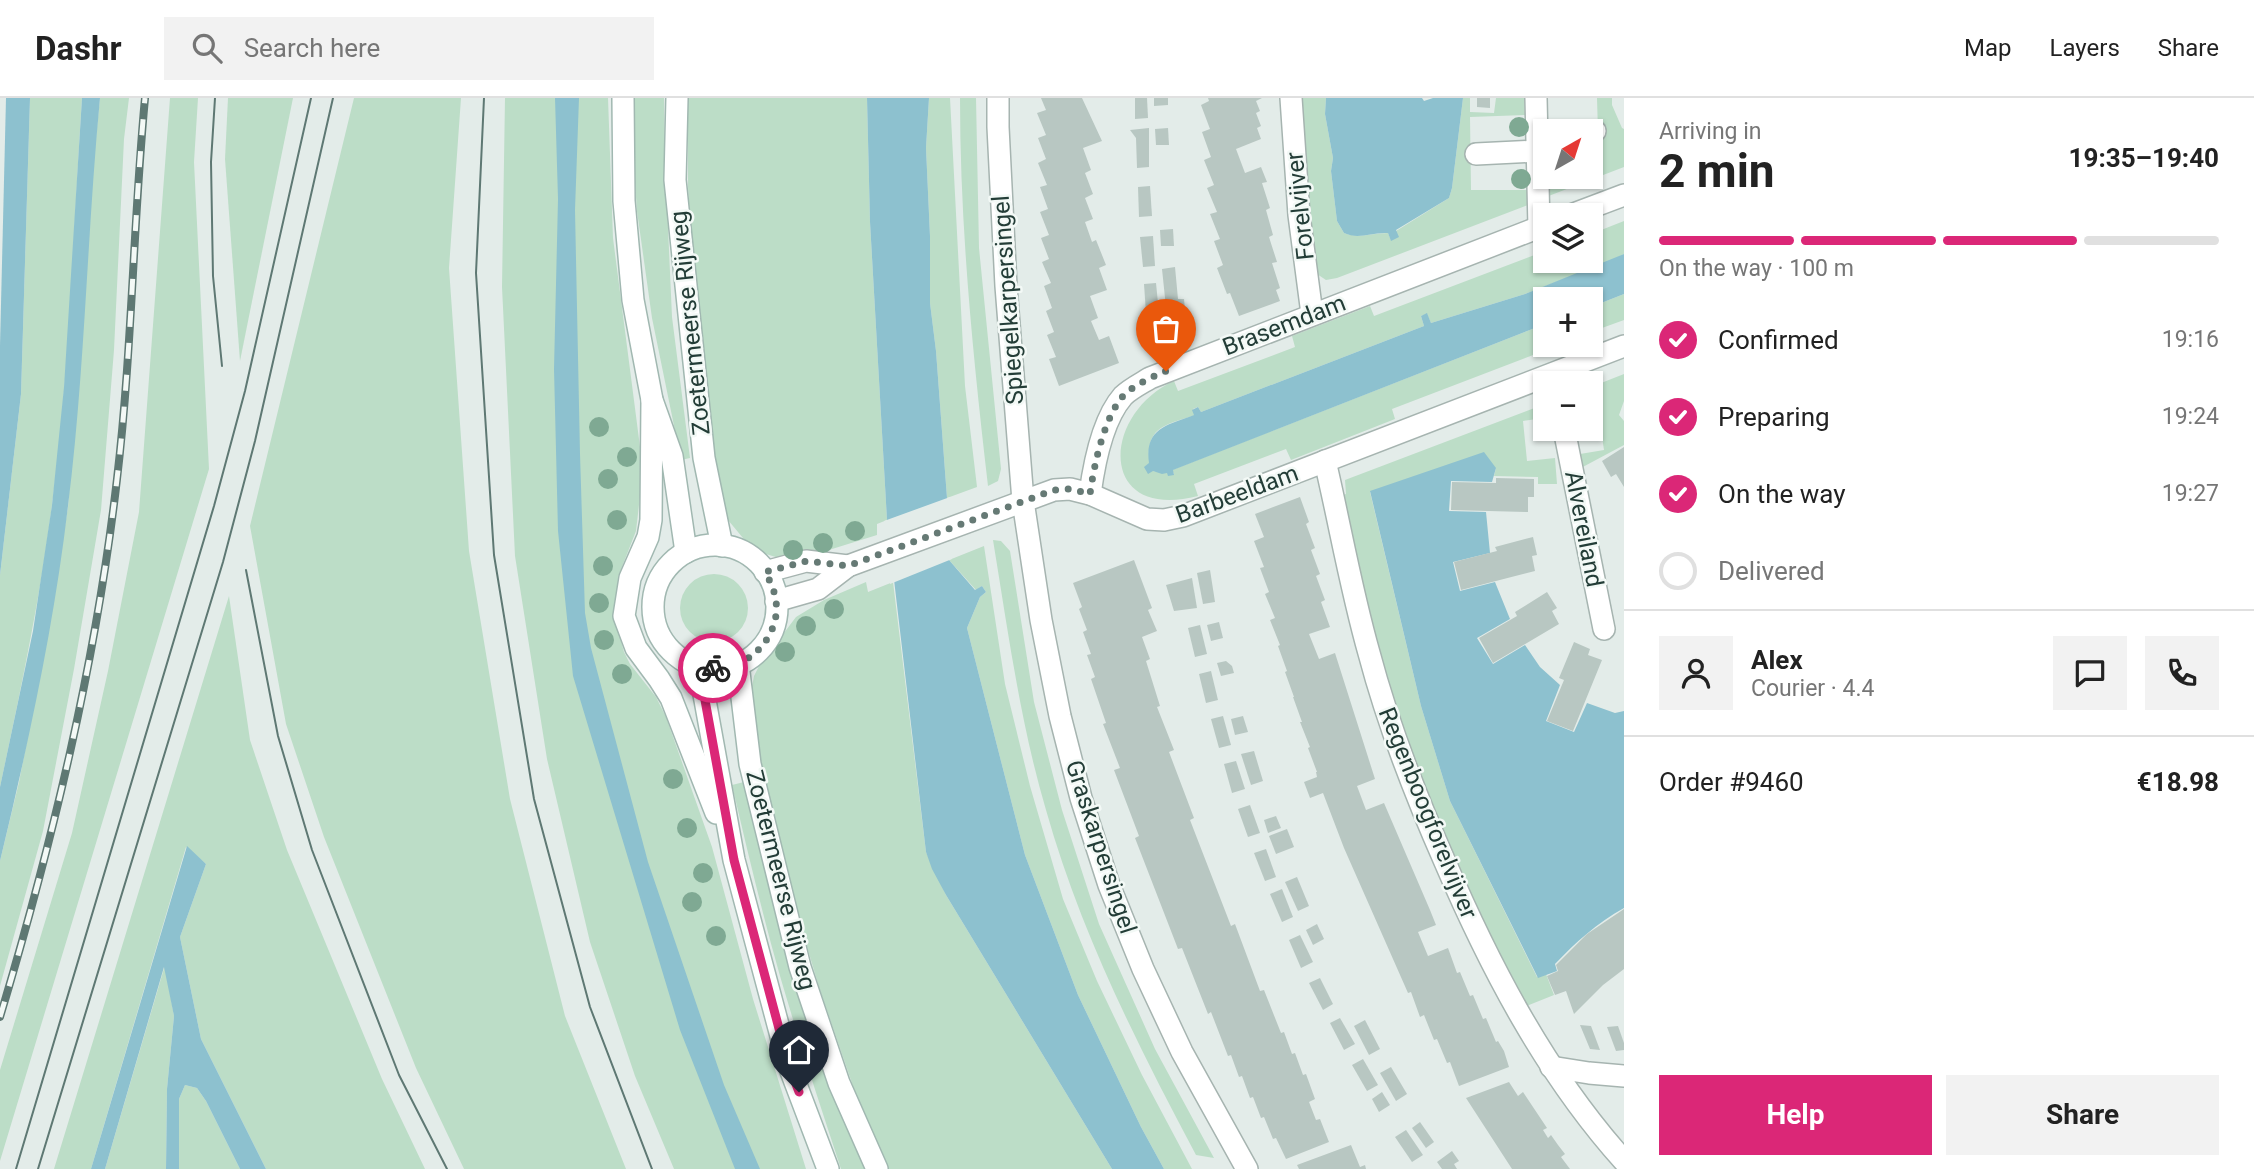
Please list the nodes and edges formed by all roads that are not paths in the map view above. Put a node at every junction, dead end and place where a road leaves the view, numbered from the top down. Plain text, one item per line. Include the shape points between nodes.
1 (623, 98) edge
2 (677, 98) edge
3 (998, 98) edge
4 (1291, 98) edge
5 (1536, 98) edge
6 (1538, 119) edge
7 (1533, 142) edge
8 (1476, 154) dead end
9 (1624, 195) edge
10 (1603, 203) edge
11 (1533, 229) edge
12 (1312, 314) junction
13 (1624, 346) edge
14 (1569, 371) edge
15 (1533, 386) edge
16 (652, 400) junction
17 (1566, 441) edge
18 (1325, 461) junction
19 (1090, 494) junction
20 (1023, 501) junction
21 (722, 546) junction
22 (686, 552) junction
23 (848, 566) junction
24 (765, 572) junction
25 (776, 601) junction
26 (1604, 629) dead end
27 (738, 664) junction
28 (699, 667) junction
29 (734, 860) junction
30 (1551, 1067) junction
31 (1624, 1076) edge
32 (1624, 1161) edge
33 (828, 1169) edge
34 (877, 1169) edge
35 (1247, 1169) edge

1 - 16 street, Zoetermeerse Rijweg via 624,201 632,288
2 - 21 street, Zoetermeerse Rijweg via 676,194 704,458
3 - 20 street, Spiegelkarpersingel via 1006,286
4 - 12 street, Forelvijver
5 - 6 street
7 - 8 street
9 - 10 street
11 - 12 street, Brasemdam
12 - 19 street, Brasemdam via 1150,378 1124,396 1107,425
13 - 14 street, Barbeeldam
15 - 18 street, Barbeeldam
16 - 22 street, Zoetermeerse Rijweg via 671,456
16 - 29 street via 651,520 630,578 624,616 636,648 671,698
17 - 26 street, Alvereiland
18 - 19 street, Barbeeldam via 1164,520 1147,519
18 - 30 street, Regenboogforelvijver via 1368,651 1410,781 1475,932
19 - 20 street, Barbeeldam via 1054,490
20 - 23 street, Barbeeldam
20 - 35 street, Graskarpersingel via 1060,716 1109,886 1182,1052
21 - 22 street
21 - 24 street via 754,559
22 - 28 street via 661,575 653,611 658,633 668,648
23 - 24 street, Barbeeldam via 807,561
23 - 25 street, Barbeeldam via 818,589
24 - 25 street
25 - 27 street via 776,616 766,641
27 - 28 street
27 - 34 street, Zoetermeerse Rijweg via 750,764 800,967 839,1083
28 - 29 street, Zoetermeerse Rijweg
29 - 33 street, Zoetermeerse Rijweg via 789,1066
30 - 31 street
30 - 32 street, Regenboogforelvijver

